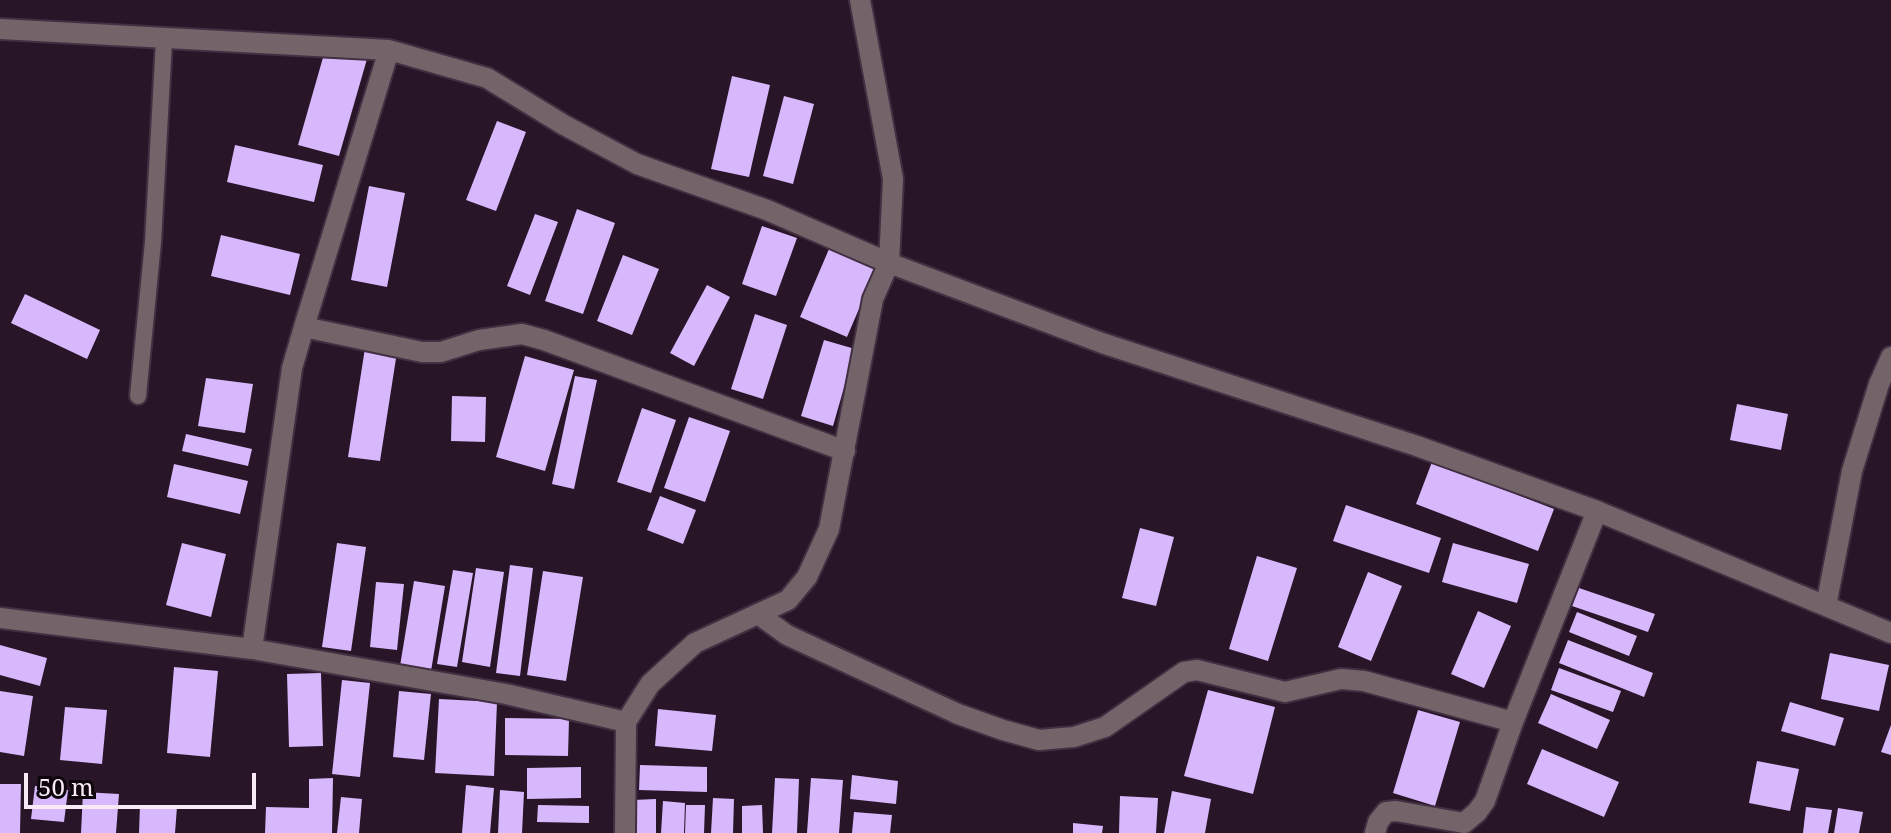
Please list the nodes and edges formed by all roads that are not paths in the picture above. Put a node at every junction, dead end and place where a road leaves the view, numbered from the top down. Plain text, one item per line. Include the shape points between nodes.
1 (860, 0) edge
2 (0, 29) edge
3 (164, 40) junction
4 (389, 50) junction
5 (889, 263) junction
6 (304, 327) junction
7 (1891, 357) edge
8 (138, 396) dead end
9 (845, 451) junction
10 (1597, 511) junction
11 (1826, 606) junction
12 (758, 614) junction
13 (0, 618) edge
14 (1891, 633) edge
15 (252, 649) junction
16 (626, 722) junction
17 (1513, 722) junction
18 (1464, 828) edge
19 (625, 833) edge
20 (1375, 833) edge

1 - 5 street via 893,179
2 - 3 street
3 - 4 street
3 - 8 lane
4 - 5 street via 487,78 637,164 767,210
4 - 6 street
5 - 9 street via 873,299
5 - 10 street via 1102,343
6 - 9 street via 422,352 522,334
6 - 15 street via 292,368
7 - 11 street via 1852,471
9 - 12 street via 829,529 807,577 788,600
10 - 11 street
10 - 17 street
11 - 14 street
12 - 16 street via 695,643 650,684
12 - 17 street via 787,635 958,714 1039,740 1105,727 1184,672 1197,670 1285,692 1341,679 1364,681
13 - 15 street
15 - 16 street via 506,694
16 - 19 street
17 - 18 street via 1485,801
18 - 20 street via 1396,811 1386,812

